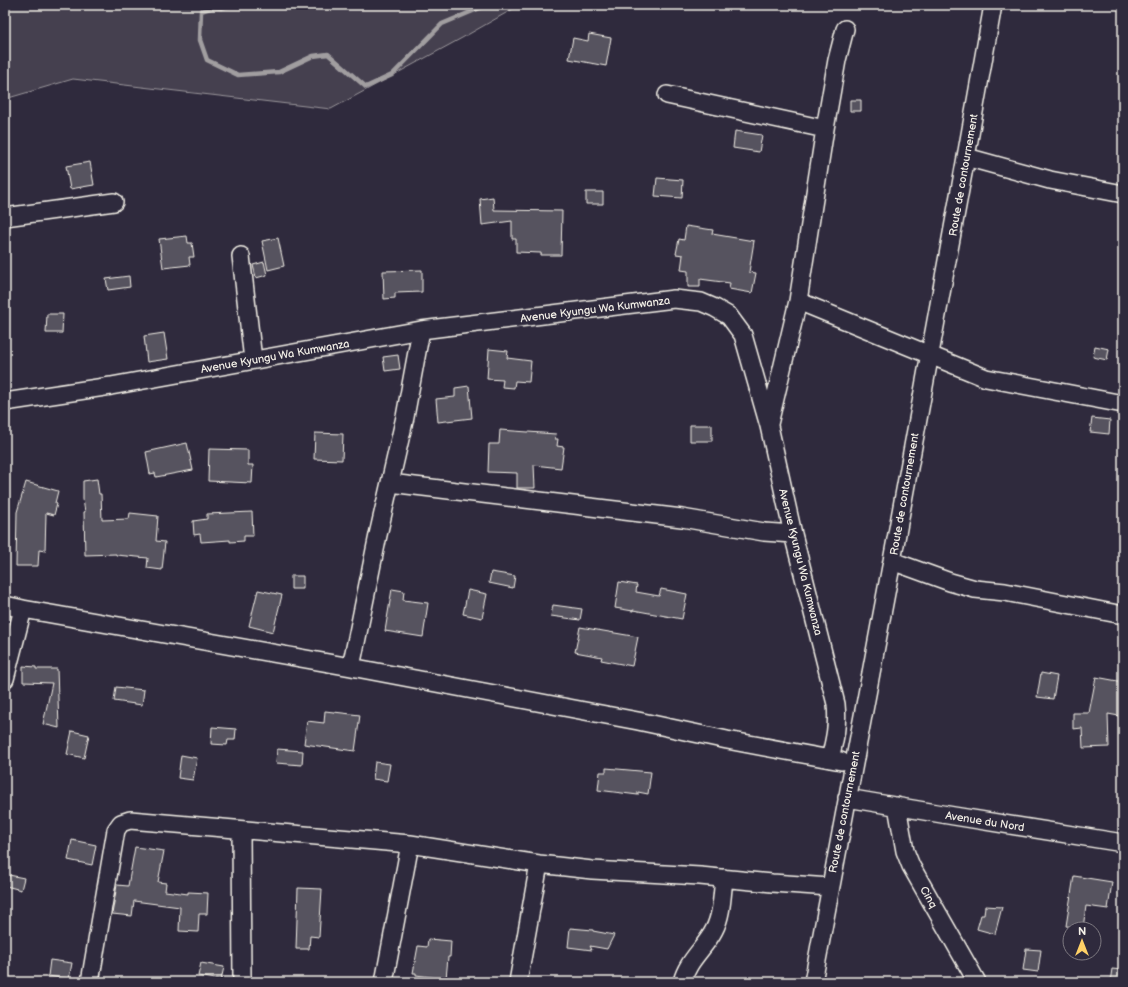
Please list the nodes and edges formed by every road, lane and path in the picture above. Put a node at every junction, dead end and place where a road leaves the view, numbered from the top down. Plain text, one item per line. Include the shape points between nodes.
1 (993, 5) edge
2 (845, 30) dead end
3 (667, 96) dead end
4 (825, 129) junction
5 (966, 157) junction
6 (1123, 194) edge
7 (114, 202) dead end
8 (5, 217) edge
9 (241, 256) dead end
10 (798, 301) junction
11 (421, 330) junction
12 (930, 355) junction
13 (253, 360) junction
14 (5, 402) edge
15 (1123, 404) edge
16 (769, 426) junction
17 (390, 483) junction
18 (793, 534) junction
19 (892, 562) junction
20 (5, 605) edge
21 (23, 609) junction
22 (1123, 615) edge
23 (351, 667) junction
24 (5, 679) edge
25 (830, 759) junction
26 (853, 763) junction
27 (847, 798) junction
28 (897, 806) junction
29 (241, 830) junction
30 (1123, 842) edge
31 (410, 844) junction
32 (539, 864) junction
33 (724, 878) junction
34 (830, 887) junction
35 (90, 982) edge
36 (242, 982) edge
37 (384, 982) edge
38 (518, 982) edge
39 (682, 982) edge
40 (813, 982) edge
41 (979, 982) edge

1 - 5 street, Route de contournement
2 - 4 street
3 - 4 street
4 - 10 street
5 - 6 street via 1050,180
5 - 12 street, Route de contournement
7 - 8 street
9 - 13 street
10 - 12 street
10 - 16 street
11 - 13 street, Avenue Kyungu Wa Kumwanza
11 - 16 street, Avenue Kyungu Wa Kumwanza via 674,299 701,302 728,316 743,335
11 - 17 street
12 - 15 street via 986,378
12 - 19 street, Route de contournement
13 - 14 street, Avenue Kyungu Wa Kumwanza
16 - 18 street, Avenue Kyungu Wa Kumwanza
17 - 18 street
17 - 23 street
18 - 25 street, Avenue Kyungu Wa Kumwanza via 836,704 836,732
19 - 22 street via 975,589 1005,592
19 - 26 street, Route de contournement
20 - 21 street
21 - 23 street
21 - 24 street
23 - 25 street
25 - 26 street
26 - 27 street, Route de contournement
27 - 28 street, Avenue du Nord
27 - 34 street, Route de contournement
28 - 30 street, Avenue du Nord
28 - 41 street, Cinq via 905,852 911,866
29 - 31 street
29 - 35 street via 130,820 121,823 116,830
29 - 36 street
31 - 32 street
31 - 37 street
32 - 33 street
32 - 38 street
33 - 34 street
33 - 39 street via 720,915 715,929 691,962
34 - 40 street, Route de contournement

